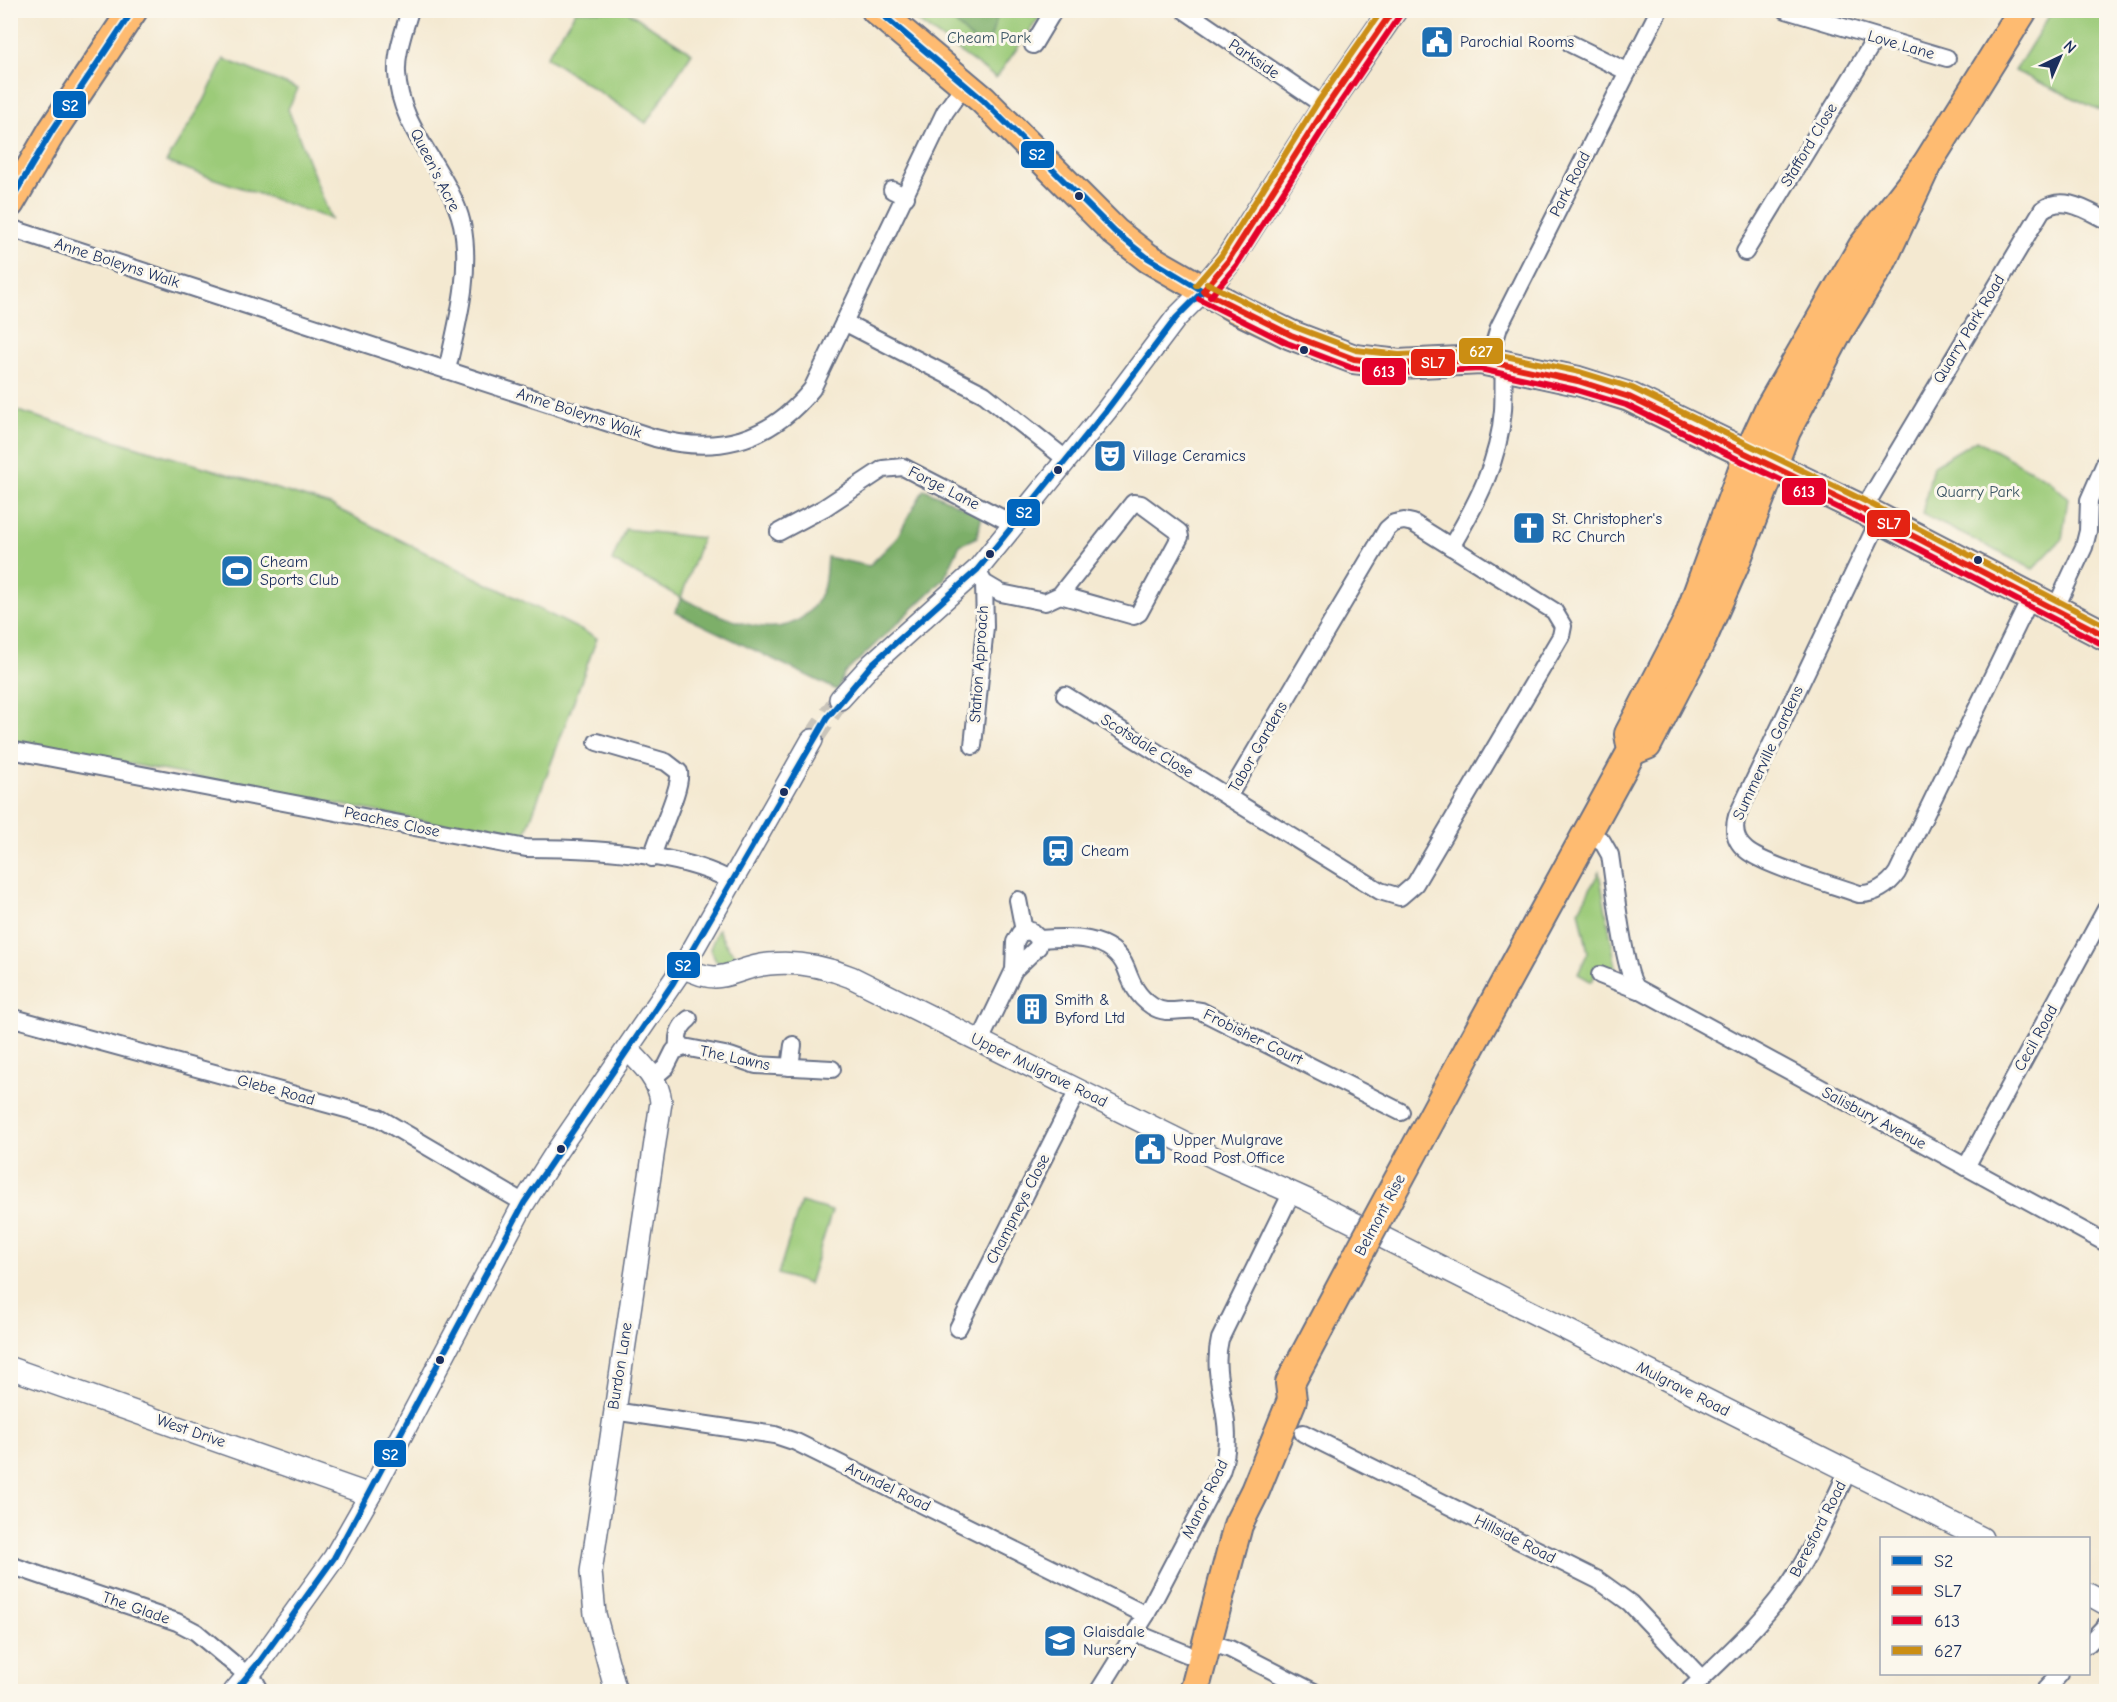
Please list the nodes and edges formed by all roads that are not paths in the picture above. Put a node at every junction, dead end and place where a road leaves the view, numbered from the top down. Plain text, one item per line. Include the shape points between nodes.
1 (133, 10) edge
2 (410, 10) edge
3 (876, 10) edge
4 (1054, 10) edge
5 (1184, 10) edge
6 (1393, 10) edge
7 (1659, 10) edge
8 (1786, 10) edge
9 (2023, 10) edge
10 (1875, 39) junction
11 (1571, 44) dead end
12 (1034, 45) dead end
13 (1947, 58) dead end
14 (1626, 71) junction
15 (965, 84) junction
16 (1326, 106) junction
17 (10, 203) edge
18 (2106, 220) edge
19 (10, 228) edge
20 (1745, 252) dead end
21 (1203, 291) junction
22 (844, 322) junction
23 (1497, 363) junction
24 (447, 370) junction
25 (1068, 460) junction
26 (1760, 460) junction
27 (2106, 461) edge
28 (1872, 521) junction
29 (1015, 525) junction
30 (779, 532) dead end
31 (1451, 547) junction
32 (980, 576) junction
33 (1060, 595) junction
34 (2044, 601) junction
35 (2106, 636) edge
36 (1065, 695) dead end
37 (840, 699) tunnel mouth
38 (812, 740) tunnel mouth
39 (597, 742) dead end
40 (973, 746) dead end
41 (10, 750) edge
42 (1228, 797) junction
43 (1588, 833) junction
44 (652, 858) junction
45 (733, 882) junction
46 (1018, 900) dead end
47 (2106, 909) edge
48 (1024, 931) junction
49 (1047, 938) junction
50 (1014, 970) junction
51 (678, 975) junction
52 (1600, 975) dead end
53 (1641, 992) junction
54 (10, 1017) edge
55 (689, 1019) dead end
56 (980, 1041) junction
57 (793, 1045) dead end
58 (678, 1048) junction
59 (628, 1050) junction
60 (790, 1067) junction
61 (832, 1069) dead end
62 (653, 1078) junction
63 (1078, 1090) junction
64 (1401, 1112) dead end
65 (1966, 1167) junction
66 (1291, 1194) junction
67 (524, 1203) junction
68 (1384, 1238) joint
69 (2106, 1243) edge
70 (958, 1328) dead end
71 (10, 1368) edge
72 (613, 1411) junction
73 (1303, 1433) dead end
74 (1848, 1471) junction
75 (370, 1495) junction
76 (1978, 1537) edge
77 (10, 1565) edge
78 (2090, 1595) edge
79 (2106, 1604) edge
80 (1146, 1615) junction
81 (2106, 1625) edge
82 (1136, 1633) junction
83 (2090, 1642) edge
84 (1198, 1648) junction
85 (249, 1674) junction
86 (2059, 1675) edge
87 (1702, 1679) junction
88 (234, 1692) edge
89 (261, 1692) edge
90 (616, 1692) edge
91 (1098, 1692) edge
92 (1176, 1692) edge
93 (1194, 1692) edge
94 (1314, 1692) edge
95 (1688, 1692) edge
96 (2043, 1692) edge

1 - 17 highway via 52,131
2 - 24 street, Queen's Acre via 401,43 399,90 413,126 446,184 462,230 462,287
3 - 15 highway
4 - 12 street
5 - 16 street, Parkside
6 - 16 main road
7 - 14 street, Park Road
8 - 10 street, Love Lane
9 - 26 highway via 1927,164 1883,259 1838,332 1786,431
10 - 13 street, Love Lane
10 - 20 street, Stafford Close
11 - 14 street
14 - 23 street, Park Road via 1499,327
15 - 21 highway via 1115,232 1148,258
15 - 22 street, Anne Boleyns Walk via 899,193
16 - 21 main road via 1228,261
18 - 28 street, Quarry Park Road via 2065,203 2057,202 2042,210
19 - 24 street, Anne Boleyns Walk
21 - 23 highway via 1291,335 1346,357 1399,364
21 - 25 street via 1176,318
22 - 24 street, Anne Boleyns Walk via 812,389 788,414 758,434 717,445 695,446 655,438
22 - 25 street via 984,394
23 - 26 highway via 1629,397
23 - 31 street, Park Road via 1503,409 1494,460 1475,507
25 - 29 street
26 - 28 highway
26 - 43 highway, Belmont Rise via 1734,566 1702,639 1647,745 1632,751
27 - 34 street, Summerville Gardens via 2090,494 2084,547
28 - 34 highway
28 - 34 street, Summerville Gardens via 1737,816 1737,839 1756,856 1859,894 1876,891 1890,881
29 - 30 street, Forge Lane via 912,471 892,466
29 - 32 street
31 - 42 street, Tabor Gardens via 1413,523 1394,523 1387,529
31 - 42 street, Tabor Gardens via 1554,611 1563,626 1561,636 1415,884 1400,897 1380,891
32 - 33 street via 1001,593 1045,602
32 - 37 street via 872,664
32 - 40 street, Station Approach via 985,627
33 - 33 street via 1134,616 1180,537 1179,532 1141,504 1133,503
34 - 35 highway
36 - 42 street, Scotsdale Close
38 - 45 street
39 - 44 street via 666,762 679,772 679,783
41 - 44 street, Peaches Close via 49,764 526,848 596,849
43 - 53 street via 1602,841 1610,855 1628,972 1632,984
43 - 84 highway, Belmont Rise, bridge via 1290,1383 1278,1390 1222,1526
44 - 45 street, Peaches Close via 707,870
45 - 51 street
46 - 48 street
47 - 65 street, Cecil Road
48 - 49 street
48 - 50 street via 1015,942
49 - 50 street
49 - 64 street, Frobisher Court via 1090,939 1119,956 1136,991 1163,1012 1201,1011
50 - 56 street
51 - 56 street, Upper Mulgrave Road via 711,978 766,964 814,964 851,977
51 - 59 street
52 - 53 street, Salisbury Avenue
53 - 65 street, Salisbury Avenue
54 - 67 street, Glebe Road via 379,1118
55 - 58 street via 681,1026
56 - 63 street, Upper Mulgrave Road
57 - 60 street
58 - 60 street, The Lawns via 730,1056 756,1065
58 - 62 street, The Lawns via 662,1073
59 - 62 street, Burdon Lane
59 - 67 street
60 - 61 street, The Lawns
62 - 72 street, Burdon Lane via 660,1093 660,1112
63 - 66 street, Upper Mulgrave Road
63 - 70 street, Champneys Close
65 - 69 street, Salisbury Avenue
66 - 68 street, Upper Mulgrave Road
66 - 80 street, Manor Road via 1220,1339 1217,1357 1229,1430 1224,1464
67 - 75 street
68 - 74 street, Mulgrave Road
71 - 75 street, West Drive
72 - 80 street, Arundel Road via 796,1442
72 - 90 street, Burdon Lane via 591,1572 595,1614
73 - 87 street, Hillside Road via 1598,1580 1630,1603
74 - 76 street, Mulgrave Road
74 - 87 street, Beresford Road via 1790,1583 1759,1622
75 - 85 street via 315,1587
77 - 85 street, The Glade via 177,1622 203,1637
78 - 79 street
80 - 82 street, Manor Road
81 - 83 street
82 - 84 street
82 - 91 street, Manor Road
84 - 92 highway, Belmont Rise
84 - 93 highway, Belmont Rise
84 - 94 street via 1230,1649
85 - 88 street
85 - 89 street
86 - 96 street
87 - 95 street, Beresford Road

